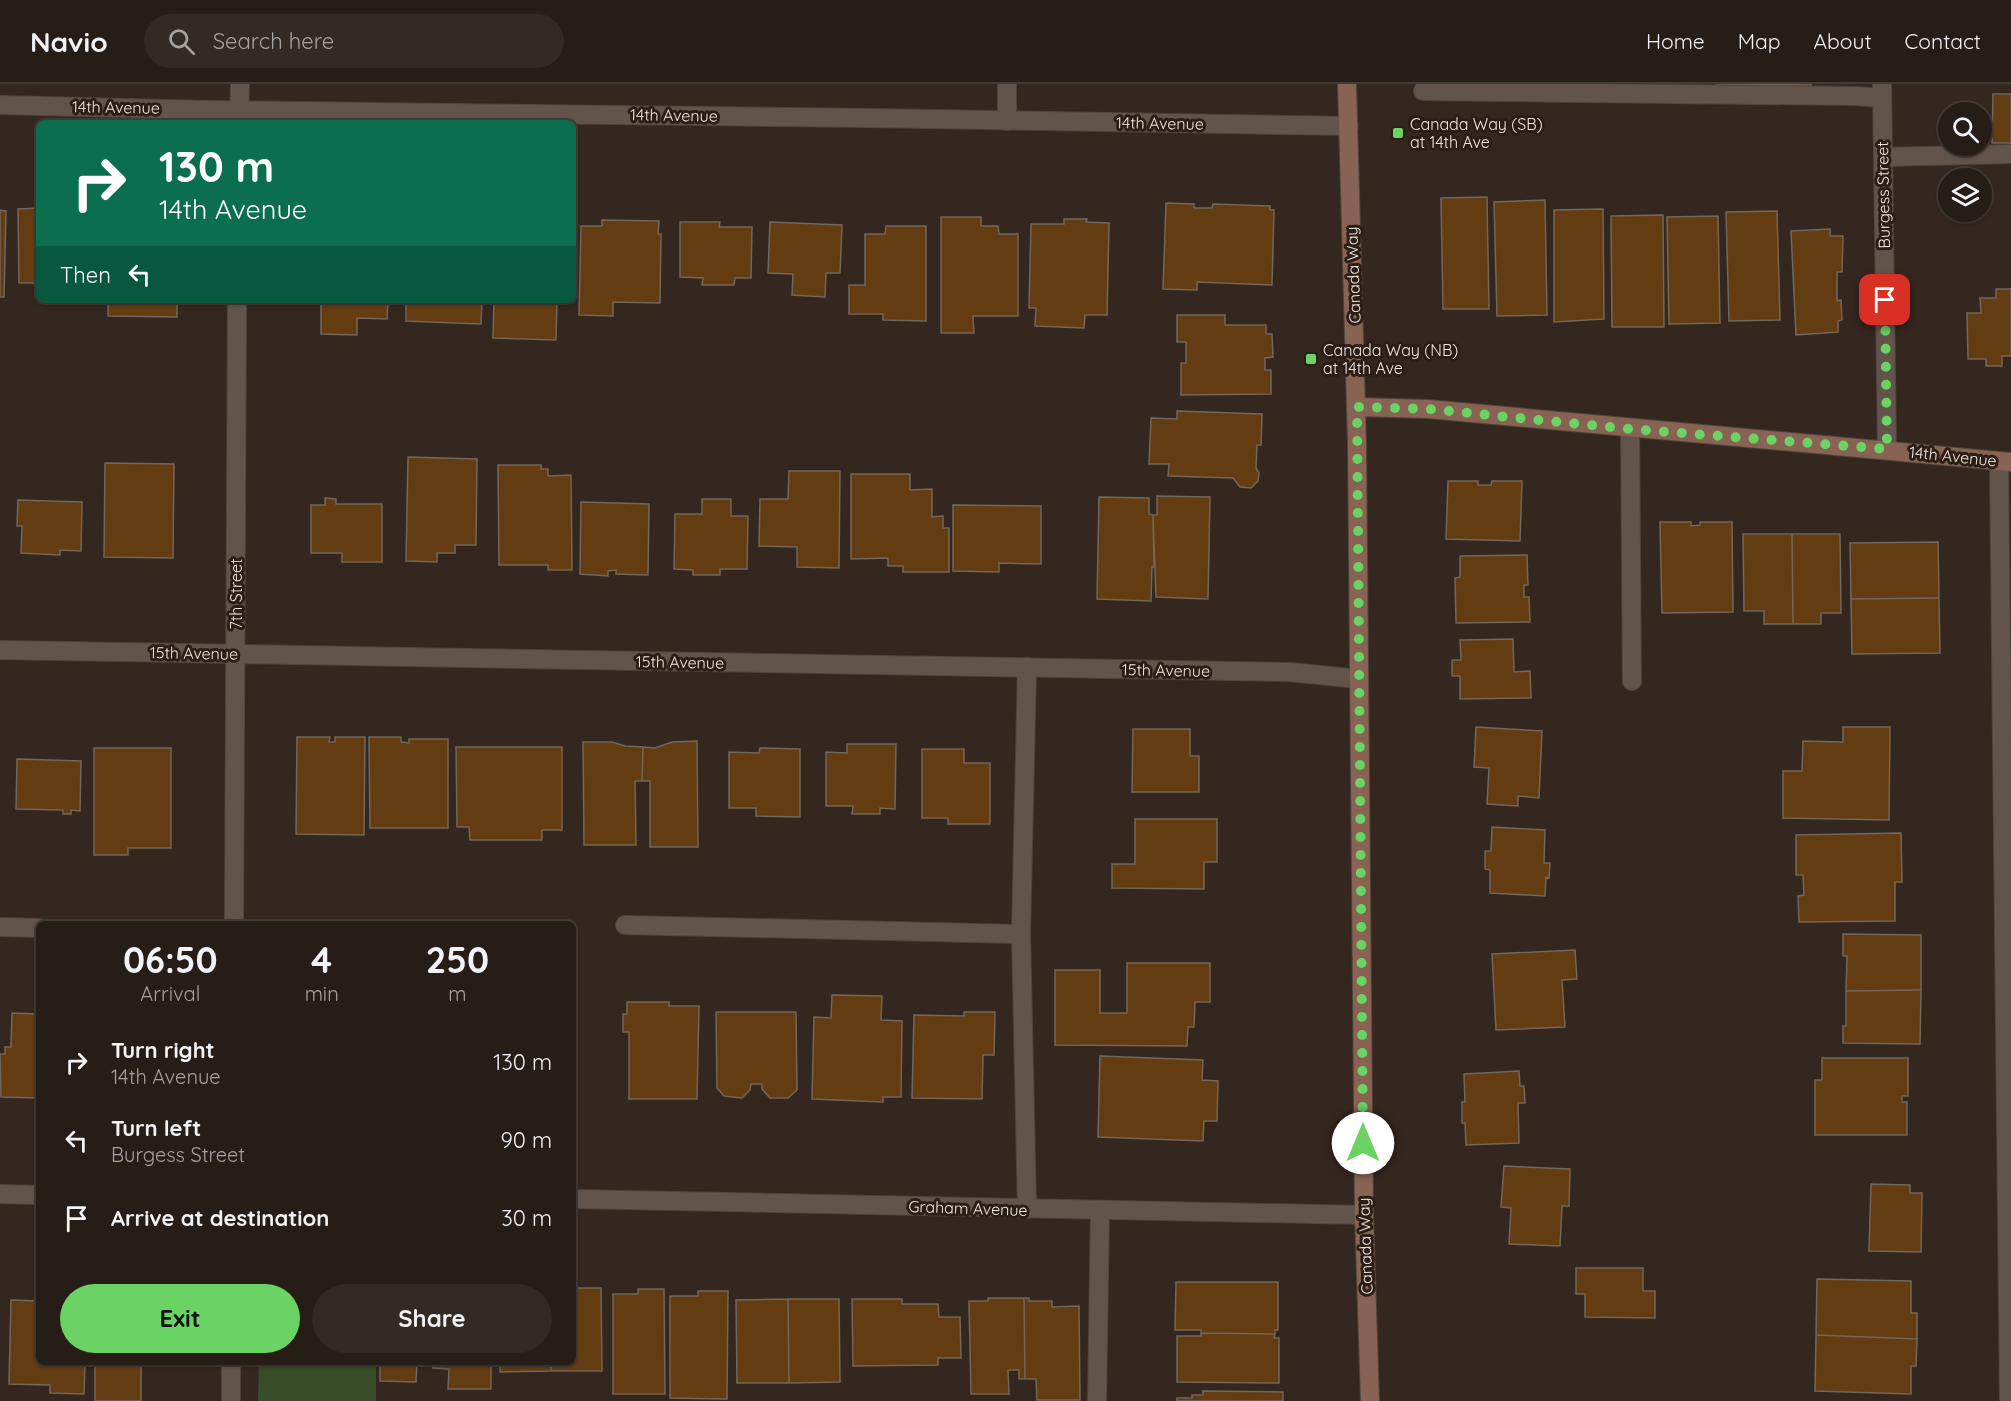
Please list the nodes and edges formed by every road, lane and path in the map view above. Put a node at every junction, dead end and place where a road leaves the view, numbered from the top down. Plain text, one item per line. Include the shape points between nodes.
1 (240, 84) edge
2 (1007, 84) edge
3 (1347, 84) edge
4 (1619, 89) edge
5 (1424, 91) dead end
6 (1882, 91) edge
7 (0, 105) edge
8 (239, 117) edge
9 (1007, 121) junction
10 (1348, 126) junction
11 (2011, 154) edge
12 (1883, 157) junction
13 (237, 303) edge
14 (1357, 407) junction
15 (1630, 429) junction
16 (1887, 449) junction
17 (2005, 461) edge
18 (0, 650) edge
19 (235, 653) junction
20 (1027, 667) junction
21 (1359, 679) junction
22 (1632, 681) dead end
23 (2006, 766) edge
24 (234, 921) edge
25 (625, 925) dead end
26 (0, 927) edge
27 (36, 928) edge
28 (1021, 934) junction
29 (0, 1194) edge
30 (36, 1195) edge
31 (576, 1199) edge
32 (1027, 1209) junction
33 (1100, 1210) junction
34 (1364, 1215) junction
35 (231, 1365) edge
36 (231, 1401) edge
37 (1097, 1401) edge
38 (1370, 1401) edge
39 (2008, 1401) edge

1 - 8 street
2 - 9 street
3 - 10 main road, Canada Way
4 - 5 street
4 - 6 street via 1855,96
6 - 12 street, Burgess Street
7 - 8 street, 14th Avenue
8 - 9 street, 14th Avenue
9 - 10 street, 14th Avenue
10 - 14 main road, Canada Way
11 - 12 street
12 - 16 street, Burgess Street
13 - 19 street, 7th Street
14 - 15 main road, 14th Avenue via 1428,409
14 - 21 main road, Canada Way
15 - 16 main road, 14th Avenue
15 - 22 street
16 - 17 main road, 14th Avenue
17 - 23 street
18 - 19 street, 15th Avenue
19 - 20 street, 15th Avenue
19 - 24 street, 7th Street
20 - 21 street, 15th Avenue via 1289,672
20 - 28 street
21 - 34 main road, Canada Way
23 - 39 street
25 - 28 street
26 - 27 street
28 - 32 street
29 - 30 street
31 - 32 street, Graham Avenue
32 - 33 street, Graham Avenue
33 - 34 street, Graham Avenue
33 - 37 street
34 - 38 main road, Canada Way
35 - 36 street

